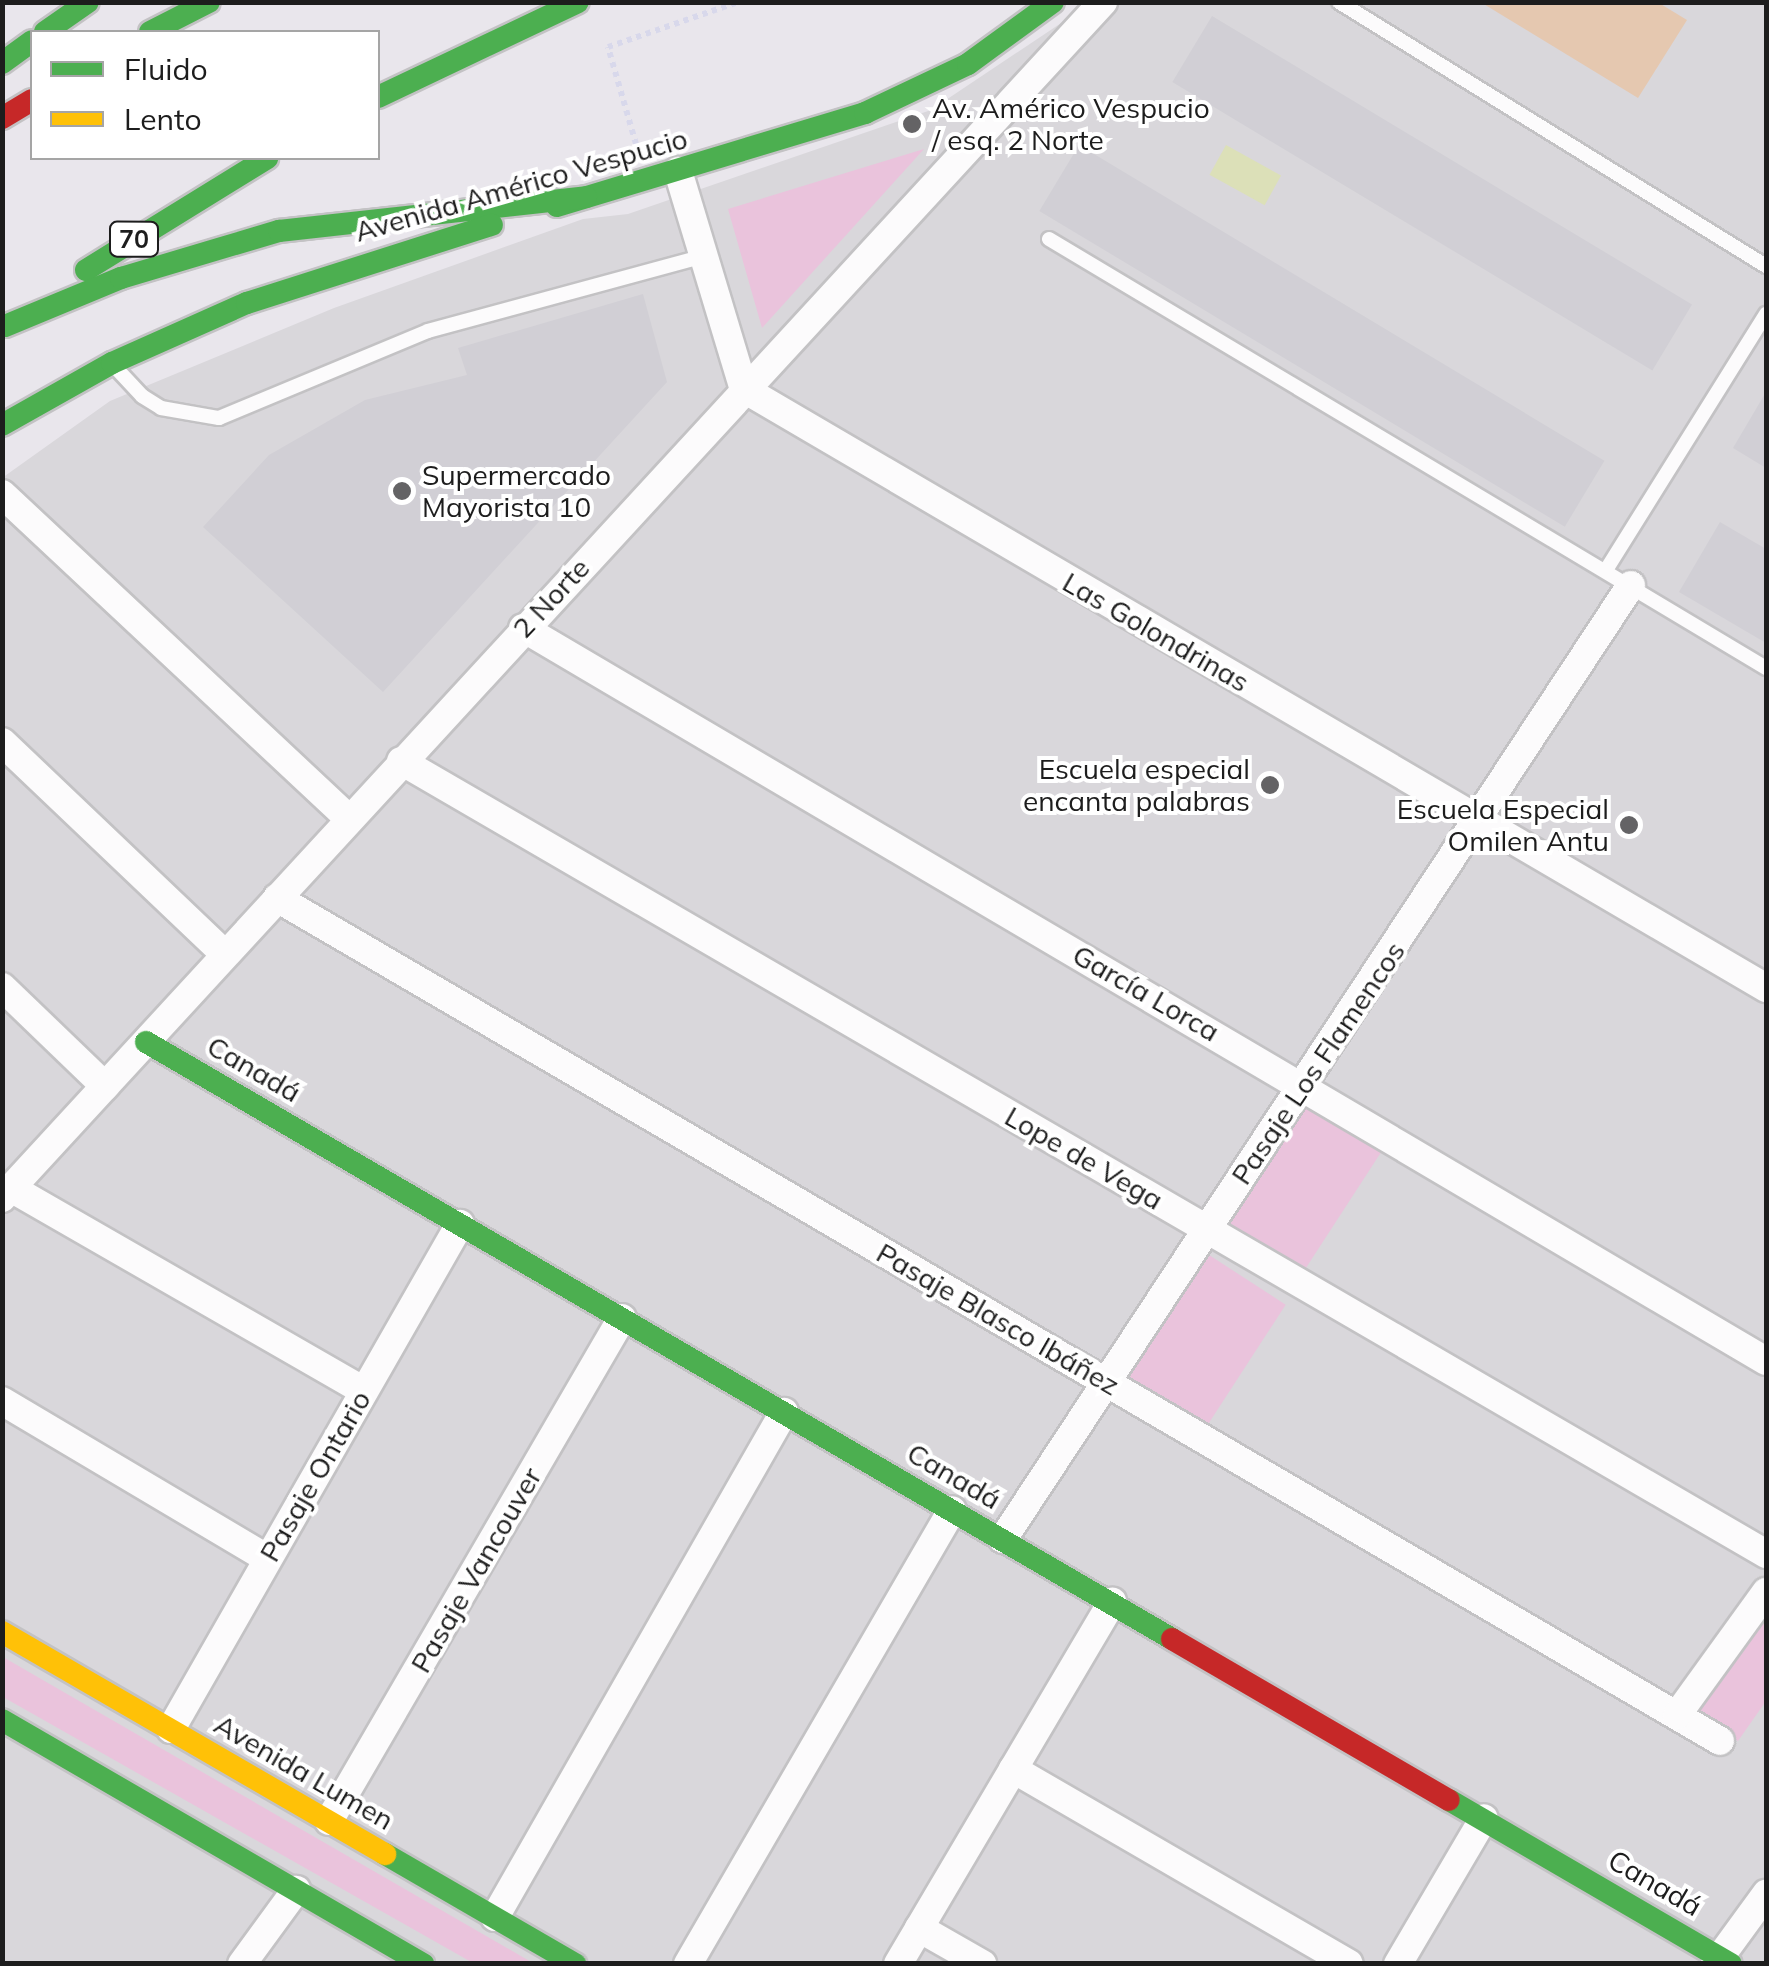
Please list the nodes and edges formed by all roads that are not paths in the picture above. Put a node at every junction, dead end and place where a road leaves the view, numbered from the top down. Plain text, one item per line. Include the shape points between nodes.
1 (88, 2) edge
2 (209, 2) edge
3 (578, 2) edge
4 (1053, 2) edge
5 (1103, 2) edge
6 (1338, 2) edge
7 (47, 30) edge
8 (154, 30) edge
9 (30, 43) edge
10 (2, 64) edge
11 (380, 96) edge
12 (30, 101) edge
13 (2, 118) edge
14 (265, 160) edge
15 (678, 171) junction
16 (586, 197) junction
17 (1049, 239) dead end
18 (704, 256) junction
19 (1766, 266) edge
20 (1766, 314) edge
21 (4, 327) edge
22 (112, 363) junction
23 (744, 389) junction
24 (2, 426) edge
25 (2, 494) edge
26 (1606, 570) junction
27 (1630, 585) junction
28 (523, 628) junction
29 (1766, 668) edge
30 (2, 742) edge
31 (400, 761) junction
32 (348, 818) junction
33 (1478, 821) junction
34 (277, 898) junction
35 (225, 954) junction
36 (2, 988) edge
37 (1766, 988) edge
38 (146, 1042) junction
39 (105, 1086) junction
40 (1304, 1086) junction
41 (7, 1193) edge
42 (460, 1224) junction
43 (1207, 1230) junction
44 (622, 1318) junction
45 (1766, 1361) edge
46 (1107, 1382) junction
47 (364, 1392) junction
48 (2, 1401) edge
49 (784, 1412) junction
50 (952, 1510) junction
51 (1003, 1539) junction
52 (1766, 1554) edge
53 (268, 1559) junction
54 (1766, 1592) edge
55 (1112, 1602) junction
56 (2, 1632) edge
57 (1677, 1716) junction
58 (2, 1720) edge
59 (171, 1729) junction
60 (1720, 1740) dead end
61 (1013, 1768) junction
62 (1484, 1818) junction
63 (329, 1821) junction
64 (296, 1890) junction
65 (1766, 1894) edge
66 (495, 1917) junction
67 (919, 1928) junction
68 (1722, 1961) edge
69 (242, 1964) edge
70 (424, 1964) edge
71 (575, 1964) edge
72 (688, 1964) edge
73 (898, 1964) edge
74 (982, 1964) edge
75 (1349, 1964) edge
76 (1398, 1964) edge

1 - 7 main road
2 - 8 main road
3 - 11 main road
4 - 15 main road, Avenida Américo Vespucio via 968,64 897,100
5 - 23 street, 2 Norte
6 - 19 lane
9 - 10 main road
12 - 13 main road
14 - 21 main road, 70
15 - 16 main road, Avenida Américo Vespucio
15 - 18 street
16 - 21 main road via 280,231 121,278
16 - 22 main road, Avenida Américo Vespucio via 297,285
17 - 26 lane
18 - 22 lane via 428,331 219,418 162,408
18 - 23 street
20 - 26 lane
22 - 24 main road, Avenida Américo Vespucio
23 - 28 street, 2 Norte
23 - 33 street, Las Golondrinas
25 - 32 street
26 - 27 lane
27 - 29 lane
27 - 33 street, Pasaje Los Flamencos
28 - 31 street, 2 Norte
28 - 40 street, García Lorca
30 - 35 street
31 - 32 street, 2 Norte
31 - 43 street, Lope de Vega
32 - 34 street, 2 Norte
33 - 37 street, Las Golondrinas
33 - 40 street, Pasaje Los Flamencos
34 - 35 street, 2 Norte
34 - 46 street, Pasaje Blasco Ibáñez
35 - 38 street, 2 Norte
36 - 39 street
38 - 39 street, 2 Norte
38 - 42 main road, Canadá
39 - 41 street, 2 Norte
40 - 43 street, Pasaje Los Flamencos
40 - 45 street, García Lorca
41 - 47 street
42 - 44 main road, Canadá
42 - 47 street, Pasaje Ontario
43 - 46 street, Pasaje Los Flamencos
43 - 52 street, Lope de Vega
44 - 49 main road, Canadá
44 - 63 street, Pasaje Vancouver
46 - 51 street, Pasaje Los Flamencos
46 - 57 street, Pasaje Blasco Ibáñez
47 - 53 street, Pasaje Ontario
48 - 53 street
49 - 50 main road, Canadá
49 - 66 street
50 - 51 main road, Canadá
50 - 72 street
51 - 55 main road, Canadá
53 - 59 street, Pasaje Ontario
54 - 57 street
55 - 61 street
55 - 62 main road, Canadá
56 - 59 main road, Avenida Lumen
57 - 60 street, Pasaje Blasco Ibáñez
58 - 64 main road
59 - 63 main road, Avenida Lumen
61 - 67 street
61 - 75 street
62 - 68 main road, Canadá
62 - 76 street
63 - 66 main road, Avenida Lumen
64 - 69 street
64 - 70 main road
65 - 68 street
66 - 71 main road, Avenida Lumen
67 - 73 street
67 - 74 street

